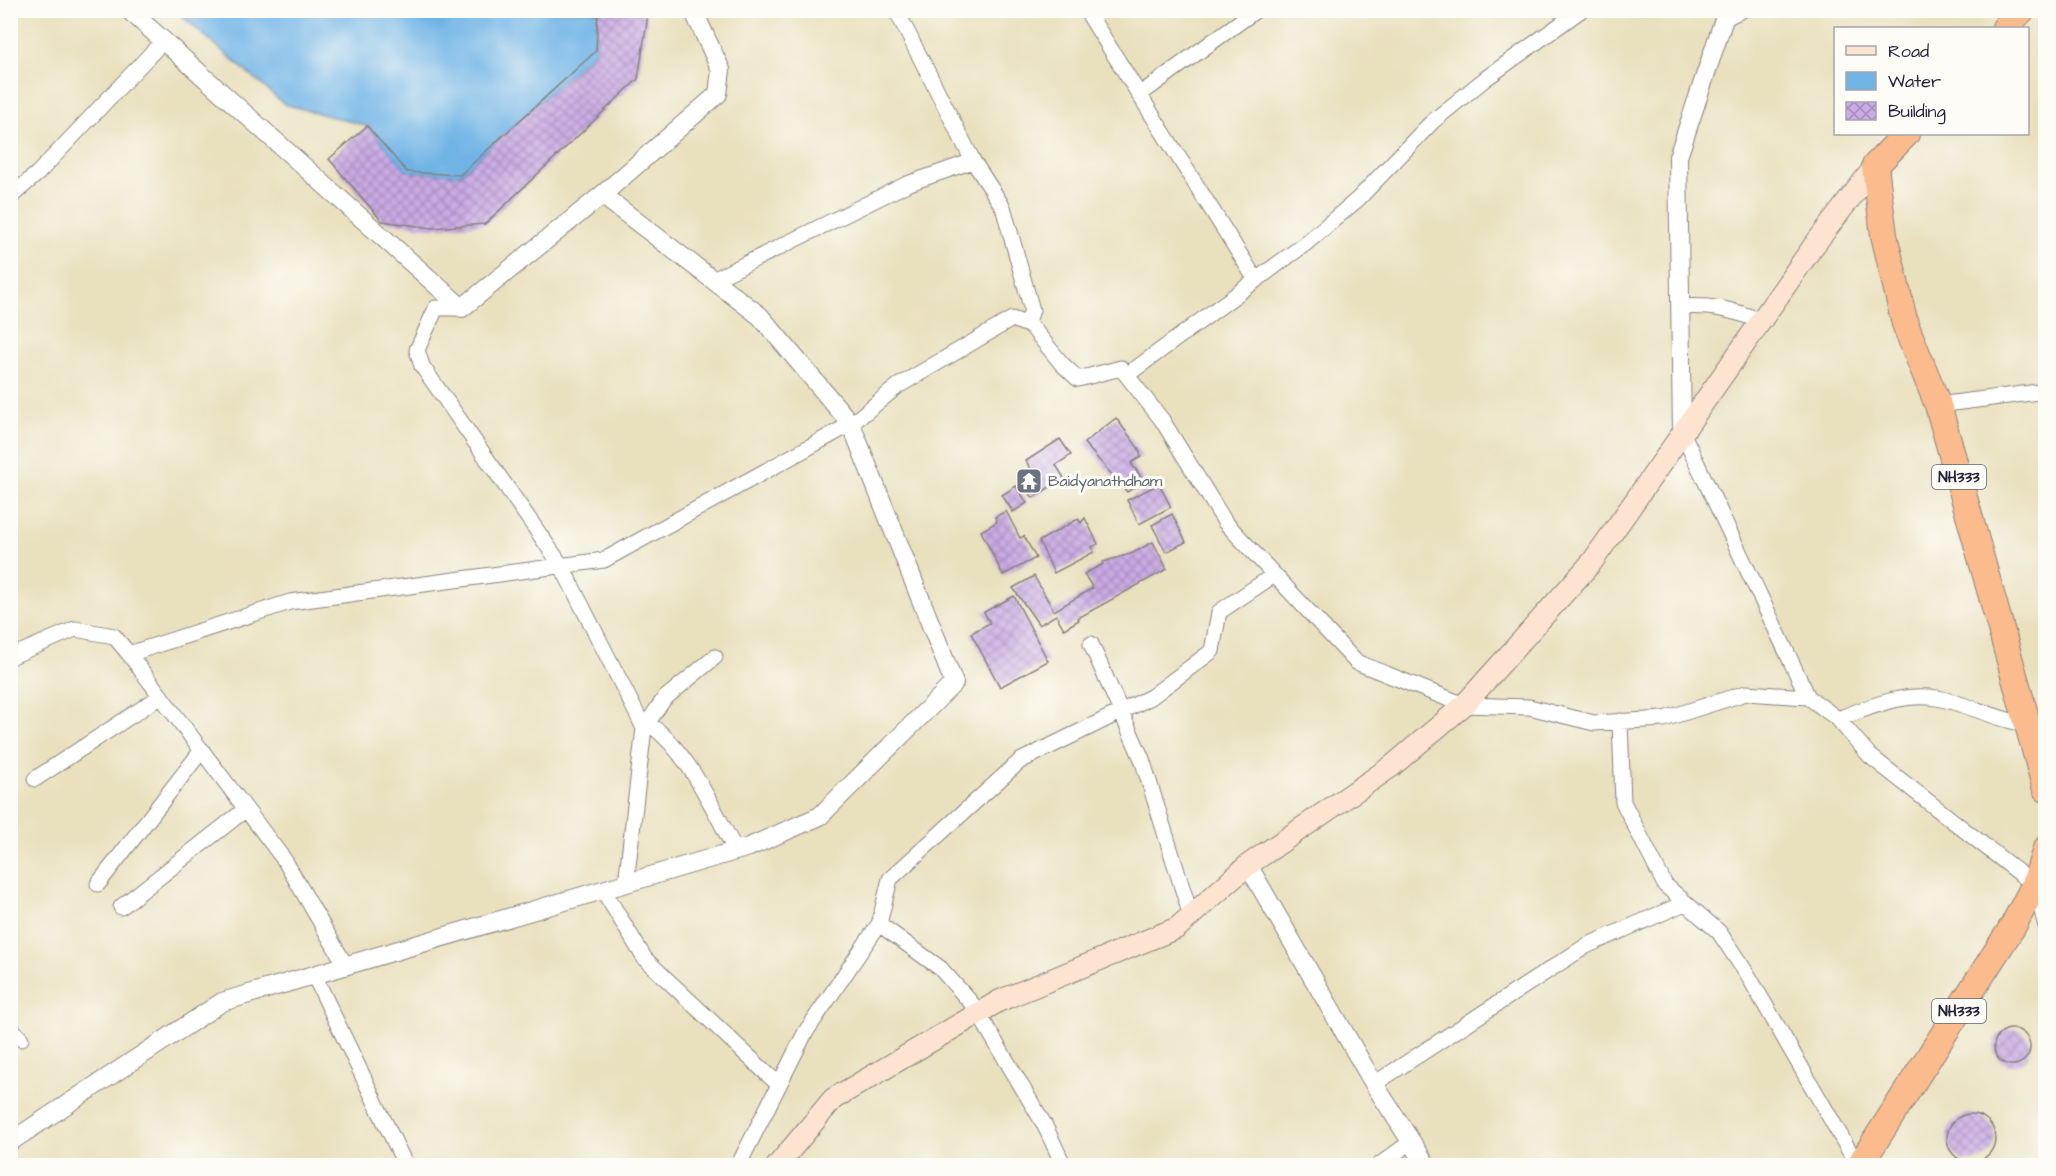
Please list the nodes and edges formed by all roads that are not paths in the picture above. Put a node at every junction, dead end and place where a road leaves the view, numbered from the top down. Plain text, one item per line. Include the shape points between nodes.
1 (129, 10) edge
2 (693, 10) edge
3 (896, 10) edge
4 (1086, 10) edge
5 (1256, 10) edge
6 (1581, 10) edge
7 (1742, 10) edge
8 (2022, 10) edge
9 (1726, 14) edge
10 (2006, 27) edge
11 (163, 41) junction
12 (1139, 94) junction
13 (1905, 135) edge
14 (973, 161) junction
15 (1875, 166) junction
16 (602, 195) junction
17 (10, 197) edge
18 (713, 280) junction
19 (1256, 280) junction
20 (1680, 307) junction
21 (462, 308) junction
22 (1760, 321) junction
23 (1028, 324) junction
24 (1127, 375) junction
25 (2046, 391) edge
26 (1938, 405) junction
27 (851, 424) junction
28 (1682, 432) junction
29 (561, 565) junction
30 (1274, 575) junction
31 (1091, 644) dead end
32 (129, 654) junction
33 (10, 657) edge
34 (715, 657) dead end
35 (161, 696) junction
36 (1808, 697) junction
37 (1464, 705) junction
38 (1122, 711) junction
39 (1838, 719) junction
40 (1620, 721) junction
41 (2037, 725) edge
42 (644, 728) junction
43 (202, 750) junction
44 (35, 779) dead end
45 (2046, 789) edge
46 (246, 809) junction
47 (2046, 849) edge
48 (736, 851) junction
49 (1248, 865) junction
50 (626, 883) junction
51 (98, 884) dead end
52 (2040, 889) edge
53 (603, 890) junction
54 (1685, 903) junction
55 (122, 907) dead end
56 (1191, 916) junction
57 (879, 924) junction
58 (2046, 926) edge
59 (346, 966) junction
60 (314, 975) junction
61 (978, 1014) junction
62 (10, 1027) edge
63 (21, 1039) dead end
64 (1374, 1084) junction
65 (779, 1085) junction
66 (1412, 1141) junction
67 (10, 1142) edge
68 (778, 1165) edge
69 (406, 1166) edge
70 (738, 1166) edge
71 (1064, 1166) edge
72 (1378, 1166) edge
73 (1427, 1166) edge
74 (1858, 1166) edge

1 - 11 street
2 - 16 street via 721,70 718,94
3 - 14 street
4 - 12 street
5 - 12 street
6 - 19 street via 1432,122 1358,199
7 - 9 street
8 - 10 highway
9 - 20 street via 1678,157
11 - 17 street via 38,173
11 - 21 street
12 - 19 street
13 - 15 highway
14 - 18 street via 907,184
14 - 23 street via 1003,207 1032,310
15 - 22 main road
15 - 26 highway, NH333 via 1884,235 1905,324
16 - 18 street
16 - 21 street
18 - 27 street via 760,316
19 - 24 street
20 - 22 street via 1720,307
20 - 28 street
21 - 29 street via 436,308 417,350 422,366
22 - 28 main road
23 - 24 street via 1078,379 1121,368
23 - 27 street via 1012,319 898,386
24 - 30 street via 1162,420 1225,522
25 - 26 street
26 - 41 highway, NH333
27 - 29 street via 604,560
27 - 48 street via 954,683 820,816
28 - 36 street
28 - 37 main road via 1592,562
29 - 32 street via 290,602
29 - 42 street
30 - 37 street via 1356,662
30 - 38 street via 1219,612 1212,651 1151,697
31 - 38 street
32 - 33 street via 114,636 75,629
32 - 35 street
34 - 42 street via 664,699
35 - 43 street
35 - 44 street
36 - 39 street
36 - 40 street via 1746,693 1664,719
37 - 40 street via 1529,707 1594,723
37 - 49 main road via 1392,766
38 - 56 street via 1142,759
38 - 57 street via 1020,761 890,879
39 - 41 street via 1888,700 1936,698
39 - 52 street via 1870,756
40 - 54 street via 1623,802 1665,885
41 - 45 highway, NH333
42 - 48 street via 652,726 662,734 694,775
42 - 50 street
43 - 46 street
43 - 51 street
46 - 55 street
46 - 59 street via 285,861
47 - 52 highway, NH333
48 - 50 street
49 - 56 main road
49 - 64 street
50 - 53 street
52 - 58 street
52 - 74 highway, NH333
53 - 59 street
53 - 65 street via 645,960
54 - 64 street via 1586,946
54 - 74 street via 1719,932 1743,968
56 - 61 main road via 1177,928 999,1001
57 - 61 street via 940,968
57 - 65 street via 805,1033
59 - 60 street
60 - 67 street via 222,1002
60 - 69 street
61 - 68 main road via 833,1099
61 - 71 street via 1044,1124
62 - 63 street
64 - 66 street
65 - 70 street
66 - 72 street
66 - 73 street

